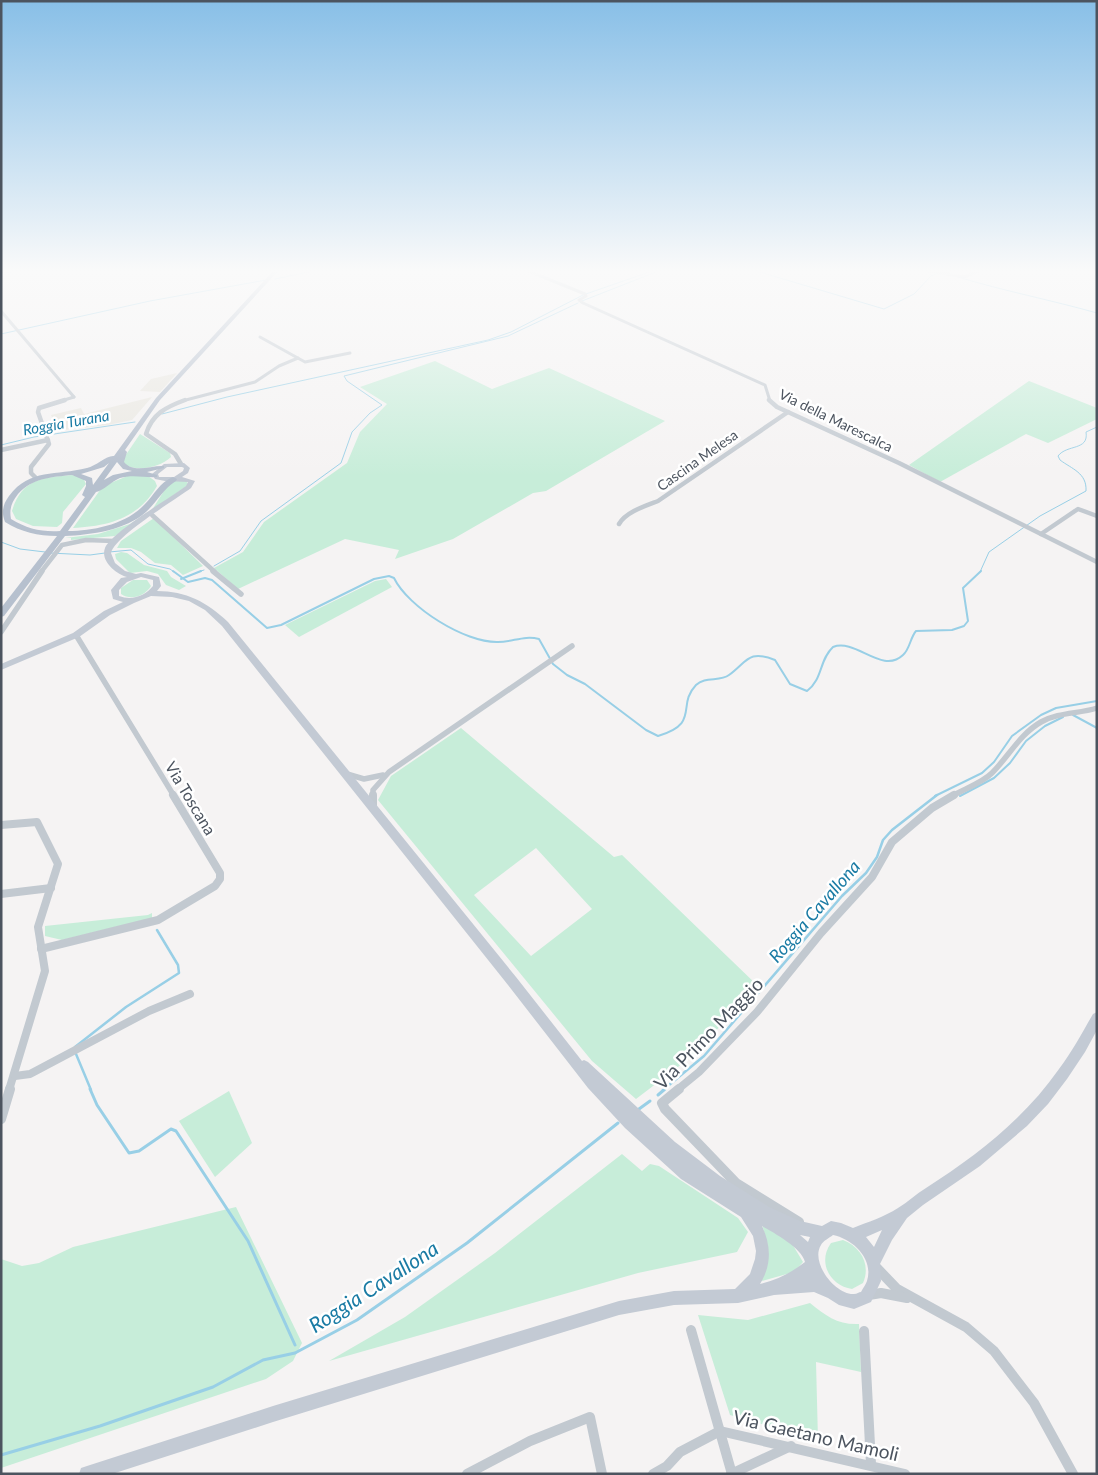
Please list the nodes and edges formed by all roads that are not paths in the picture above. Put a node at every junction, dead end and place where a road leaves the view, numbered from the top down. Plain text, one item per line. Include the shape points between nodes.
1 (24, 339) edge
2 (213, 339) edge
3 (263, 339) edge
4 (663, 339) edge
5 (350, 353) dead end
6 (298, 358) junction
7 (788, 412) junction
8 (47, 436) junction
9 (127, 442) junction
10 (1, 450) edge
11 (175, 456) junction
12 (181, 464) junction
13 (164, 466) junction
14 (71, 472) junction
15 (186, 472) junction
16 (157, 477) junction
17 (36, 478) junction
18 (175, 479) junction
19 (192, 480) junction
20 (161, 488) junction
21 (85, 501) junction
22 (152, 515) junction
23 (1097, 516) edge
24 (620, 524) dead end
25 (1041, 534) junction
26 (114, 541) junction
27 (57, 547) junction
28 (48, 558) junction
29 (1097, 562) edge
30 (119, 572) junction
31 (134, 576) junction
32 (120, 583) junction
33 (157, 586) junction
34 (170, 593) junction
35 (150, 594) junction
36 (241, 594) dead end
37 (116, 597) junction
38 (131, 600) junction
39 (108, 613) junction
40 (1, 614) edge
41 (1, 632) edge
42 (76, 635) junction
43 (572, 646) dead end
44 (1, 667) edge
45 (1097, 708) edge
46 (344, 772) junction
47 (389, 772) junction
48 (374, 810) junction
49 (1, 825) edge
50 (51, 888) junction
51 (1, 894) edge
52 (41, 949) junction
53 (190, 994) dead end
54 (1097, 1018) edge
55 (564, 1047) junction
56 (15, 1076) junction
57 (1, 1120) edge
58 (746, 1212) junction
59 (904, 1212) junction
60 (816, 1232) junction
61 (854, 1234) junction
62 (813, 1259) junction
63 (873, 1264) junction
64 (774, 1288) junction
65 (827, 1291) junction
66 (737, 1296) junction
67 (865, 1297) junction
68 (916, 1301) junction
69 (691, 1330) dead end
70 (864, 1331) dead end
71 (720, 1431) junction
72 (792, 1446) junction
73 (871, 1464) junction
74 (88, 1474) edge
75 (467, 1474) edge
76 (602, 1474) edge
77 (653, 1474) edge
78 (732, 1474) edge
79 (905, 1474) edge
80 (1072, 1474) edge

1 - 8 street via 74,397 39,408
2 - 9 main road via 179,375
3 - 6 street
4 - 7 street, Via della Marescalca via 765,386 770,402
5 - 6 street via 311,363
6 - 11 street via 280,365 256,382 177,402 158,412 146,434
7 - 24 street, Cascina Melesa via 658,501 622,519
7 - 25 street, Via della Marescalca
8 - 10 street
8 - 17 street via 47,448 31,466 31,473
9 - 13 main road via 120,458 121,466 134,471
9 - 14 main road via 104,464
9 - 21 main road
11 - 12 street
11 - 13 street
12 - 13 main road
12 - 15 main road via 187,468
13 - 16 main road via 156,472
14 - 17 main road
14 - 21 main road via 89,480
15 - 18 main road
15 - 19 main road
16 - 18 main road
16 - 20 main road
16 - 21 main road via 133,473 115,478 100,486
17 - 20 main road via 14,493 6,506 6,513 16,527 44,532 93,531 118,525 147,508
18 - 19 main road
18 - 20 main road
19 - 22 main road via 189,487
21 - 27 main road via 62,533
22 - 26 main road
22 - 36 street
23 - 25 street via 1078,509
25 - 29 street, Via della Marescalca
26 - 27 street via 73,542
26 - 30 main road via 108,552 110,563
27 - 28 main road
28 - 40 main road
28 - 41 street
30 - 31 main road
30 - 32 main road
31 - 32 main road
31 - 33 main road via 152,577
32 - 37 main road via 115,590
33 - 34 main road
33 - 35 main road
34 - 35 main road
34 - 46 main road via 194,599 215,613
35 - 38 main road
37 - 38 main road
37 - 39 street
38 - 39 main road
39 - 42 main road
42 - 44 main road
42 - 52 street, Via Toscana via 220,873 220,879 215,886 158,920
43 - 47 street
45 - 60 street, Via Primo Maggio via 1058,714 1039,723 991,774 932,808 892,842 872,877 821,933 757,1012 699,1072 662,1102 736,1184
46 - 47 street via 364,779
46 - 48 main road
47 - 48 street via 373,790
48 - 55 main road
49 - 50 street via 39,823 58,864
50 - 51 street
50 - 52 street via 38,927
52 - 56 street via 45,971
53 - 56 street via 143,1013 30,1074
54 - 59 main road via 1056,1085 1013,1132 974,1165
55 - 58 main road via 592,1084 662,1155 709,1190
55 - 60 main road via 644,1124 715,1181 764,1212
56 - 57 street
58 - 62 main road via 778,1228
58 - 66 main road via 761,1235 762,1261 756,1276
59 - 61 main road via 874,1228
59 - 63 main road via 887,1234
60 - 61 main road via 831,1228
60 - 62 main road
61 - 63 main road via 866,1247
62 - 64 main road via 800,1275
62 - 65 main road via 818,1278
63 - 67 main road via 873,1283
63 - 68 street via 897,1289
64 - 65 main road via 814,1286
64 - 66 street
65 - 67 main road via 847,1301
66 - 74 street via 674,1298 619,1308
67 - 68 street via 881,1292
68 - 80 street via 966,1327 994,1351 1034,1403
69 - 71 street
70 - 73 street
71 - 72 street, Via Gaetano Mamoli
71 - 77 street via 680,1452 667,1466
71 - 78 street
72 - 73 street, Via Gaetano Mamoli
72 - 78 street
73 - 79 street, Via Gaetano Mamoli
75 - 76 street via 530,1441 590,1417

